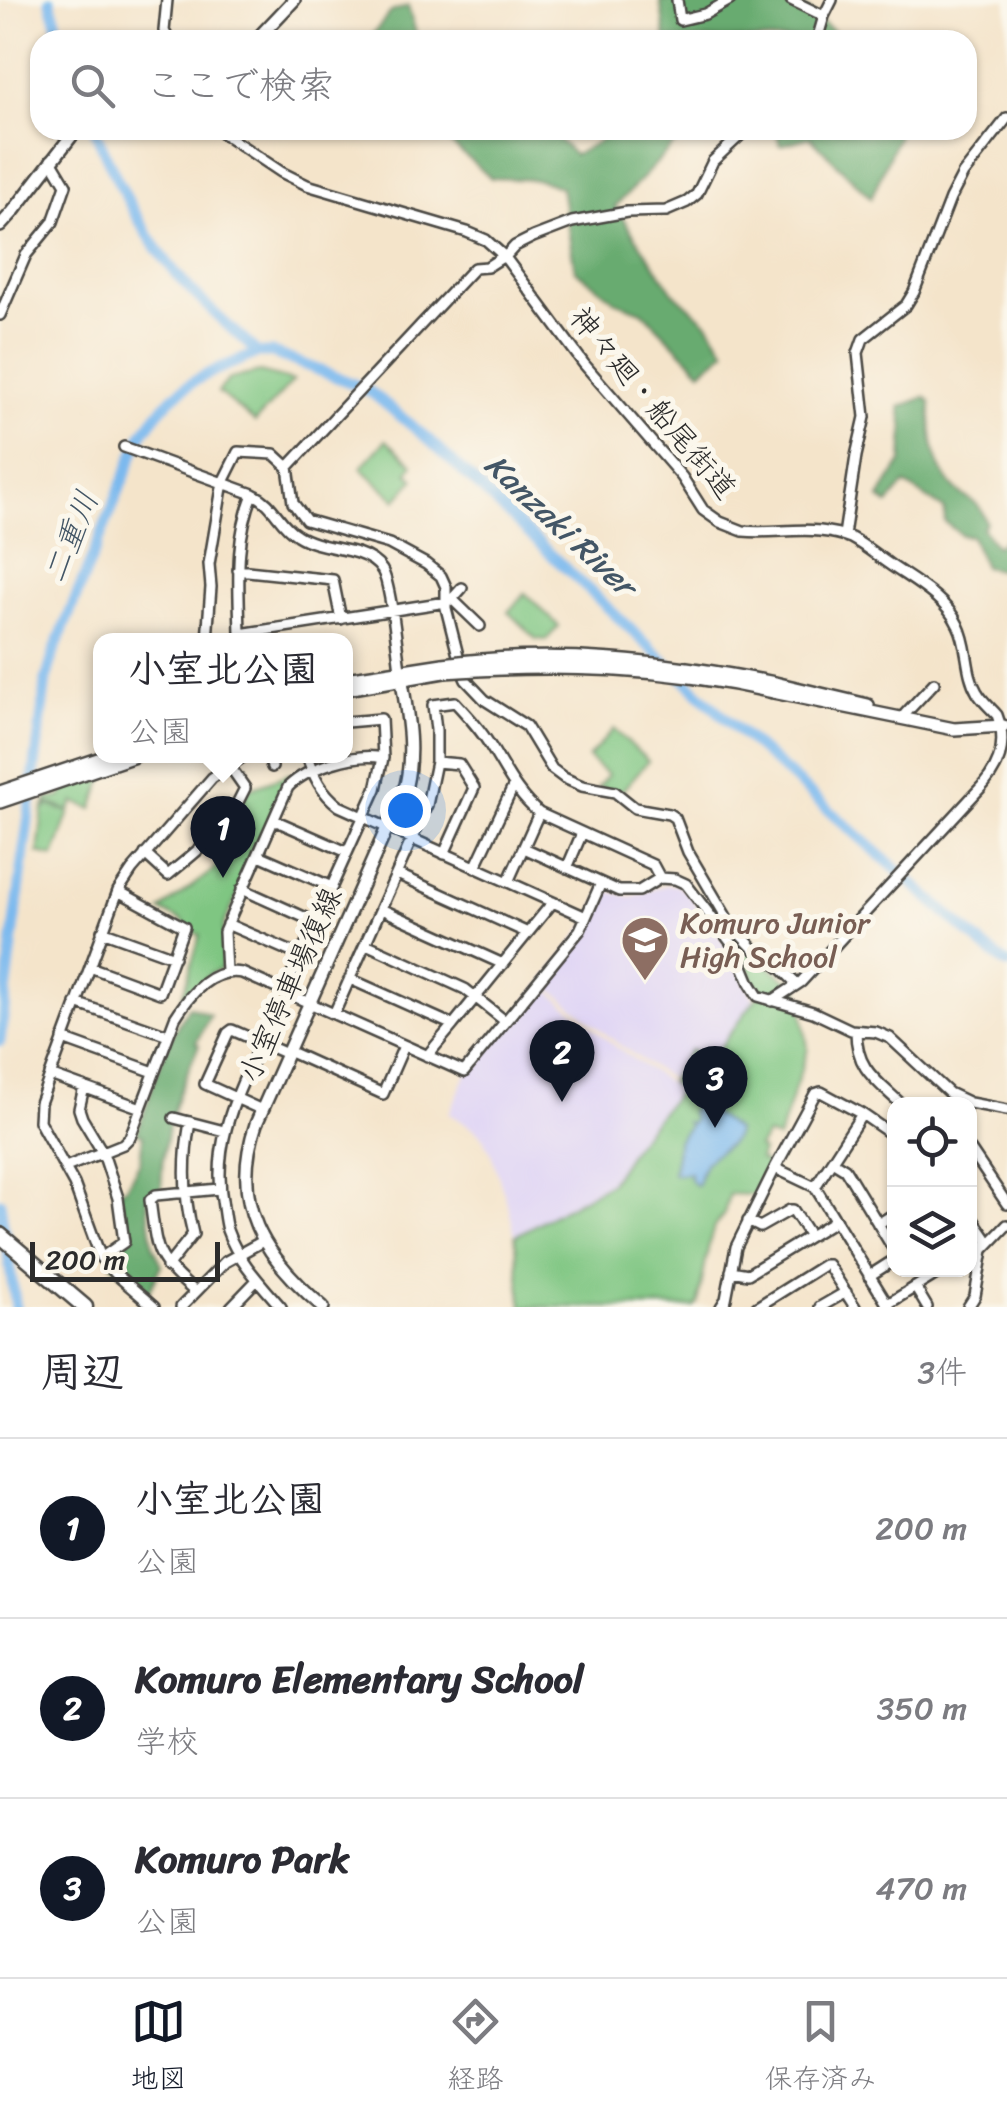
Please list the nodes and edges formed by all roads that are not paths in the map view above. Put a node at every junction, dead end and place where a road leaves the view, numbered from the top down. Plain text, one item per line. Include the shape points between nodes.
1 (167, 0) edge
2 (294, 0) edge
3 (677, 0) edge
4 (730, 0) edge
5 (790, 0) edge
6 (832, 0) edge
7 (824, 16) junction
8 (164, 30) edge
9 (266, 30) edge
10 (820, 30) edge
11 (1007, 118) edge
12 (68, 140) edge
13 (233, 140) edge
14 (735, 140) edge
15 (51, 160) junction
16 (0, 226) edge
17 (504, 256) junction
18 (0, 315) edge
19 (124, 447) dead end
20 (288, 467) junction
21 (224, 482) junction
22 (252, 494) junction
23 (844, 535) junction
24 (238, 570) junction
25 (462, 588) dead end
26 (449, 600) junction
27 (391, 610) junction
28 (341, 619) junction
29 (480, 626) dead end
30 (207, 633) edge
31 (240, 633) edge
32 (247, 633) edge
33 (401, 674) junction
34 (353, 679) edge
35 (934, 684) dead end
36 (353, 687) edge
37 (774, 688) junction
38 (906, 714) junction
39 (353, 721) edge
40 (1005, 725) edge
41 (954, 729) junction
42 (353, 757) edge
43 (383, 758) junction
44 (93, 762) edge
45 (436, 762) junction
46 (111, 763) edge
47 (232, 763) edge
48 (270, 763) edge
49 (309, 763) edge
50 (336, 763) edge
51 (229, 765) junction
52 (272, 768) dead end
53 (312, 771) junction
54 (45, 782) junction
55 (514, 785) junction
56 (23, 789) junction
57 (0, 792) edge
58 (0, 802) edge
59 (539, 814) junction
60 (363, 817) junction
61 (274, 820) junction
62 (388, 828) junction
63 (582, 833) junction
64 (412, 840) junction
65 (524, 848) junction
66 (348, 852) junction
67 (145, 854) junction
68 (444, 854) junction
69 (258, 855) junction
70 (475, 868) junction
71 (567, 868) junction
72 (397, 874) junction
73 (660, 878) junction
74 (508, 882) junction
75 (601, 883) junction
76 (332, 887) junction
77 (242, 889) junction
78 (118, 891) junction
79 (553, 902) junction
80 (381, 909) junction
81 (586, 917) junction
82 (316, 922) junction
83 (227, 924) junction
84 (102, 931) junction
85 (528, 933) junction
86 (366, 944) junction
87 (300, 956) junction
88 (174, 957) junction
89 (502, 964) junction
90 (90, 966) junction
91 (226, 972) junction
92 (350, 979) junction
93 (796, 983) junction
94 (284, 992) junction
95 (476, 997) junction
96 (777, 1002) junction
97 (76, 1003) junction
98 (310, 1003) junction
99 (334, 1014) junction
100 (505, 1021) junction
101 (453, 1025) junction
102 (856, 1031) junction
103 (168, 1035) junction
104 (63, 1039) junction
105 (261, 1042) junction
106 (404, 1046) junction
107 (287, 1052) junction
108 (428, 1056) junction
109 (154, 1072) junction
110 (50, 1075) junction
111 (84, 1088) junction
112 (894, 1097) edge
113 (236, 1098) junction
114 (141, 1108) junction
115 (262, 1110) junction
116 (1007, 1110) edge
117 (862, 1114) junction
118 (174, 1118) dead end
119 (190, 1122) junction
120 (224, 1131) junction
121 (887, 1131) edge
122 (103, 1153) junction
123 (977, 1159) edge
124 (832, 1161) junction
125 (66, 1168) junction
126 (774, 1168) junction
127 (815, 1187) junction
128 (220, 1189) junction
129 (184, 1192) junction
130 (1007, 1204) edge
131 (887, 1218) edge
132 (748, 1220) junction
133 (836, 1220) junction
134 (878, 1224) junction
135 (977, 1225) edge
136 (1007, 1226) edge
137 (0, 1235) edge
138 (810, 1236) junction
139 (887, 1239) edge
140 (263, 1241) junction
141 (989, 1243) junction
142 (0, 1245) edge
143 (977, 1249) edge
144 (240, 1253) junction
145 (101, 1258) junction
146 (887, 1264) edge
147 (32, 1267) junction
148 (167, 1267) junction
149 (731, 1271) junction
150 (868, 1276) junction
151 (931, 1277) edge
152 (257, 1280) junction
153 (915, 1287) junction
154 (194, 1291) junction
155 (846, 1292) junction
156 (319, 1306) edge
157 (886, 1306) edge
158 (72, 1307) edge
159 (85, 1307) edge
160 (154, 1307) edge
161 (181, 1307) edge
162 (232, 1307) edge
163 (280, 1307) edge
164 (721, 1307) edge
165 (758, 1307) edge
166 (820, 1307) edge
167 (854, 1307) edge
168 (927, 1307) edge
169 (968, 1307) edge

1 - 8 street
2 - 9 main road
3 - 4 street via 680,20
5 - 7 street
6 - 7 street
7 - 10 street
11 - 23 street via 950,198 906,305 863,338 858,353 865,417
12 - 15 main road
13 - 17 street, 神々廻・船尾街道 via 307,184 467,232
14 - 17 street via 712,161 687,202 653,213 572,222
15 - 16 main road
15 - 18 street via 66,185
17 - 20 street via 474,268
17 - 23 street, 神々廻・船尾街道 via 600,386 710,516 743,531
19 - 21 street
20 - 21 street via 274,454 238,452
20 - 26 street via 300,516 389,544 426,564 443,579
21 - 22 street
21 - 30 street
22 - 24 street
22 - 27 street via 269,502 300,538 372,560 384,573
23 - 40 street, 神々廻・船尾街道 via 953,615 977,693
24 - 28 street via 333,580
24 - 31 street
25 - 26 street
26 - 27 street
26 - 29 street
26 - 93 street via 462,670 476,692 526,726 564,778 676,818 731,925
27 - 28 street
27 - 33 street
28 - 32 street
33 - 34 main road
33 - 36 main road
33 - 37 main road, bridge via 539,657 706,669
33 - 62 main road, 小室停車場復線 via 410,755 406,786
35 - 38 street
37 - 38 main road
37 - 41 main road
38 - 41 main road
39 - 43 street via 381,719
40 - 41 main road
40 - 93 street via 1001,764
42 - 43 street
43 - 60 street
44 - 54 main road
45 - 55 street via 433,705 455,702
45 - 64 street
45 - 68 street via 459,764 474,788
46 - 54 main road
47 - 51 street
48 - 52 street
49 - 53 street
50 - 53 street
51 - 67 street
51 - 67 street via 245,788 214,837 168,875
53 - 60 street via 326,796
53 - 61 street via 288,787
54 - 56 main road
55 - 59 street
55 - 70 street
56 - 57 main road
56 - 58 main road
59 - 63 street
59 - 65 street
60 - 62 street
60 - 66 street
61 - 66 street
61 - 69 street
62 - 64 street
62 - 98 main road, 小室停車場復線
63 - 71 street
63 - 73 street via 653,865
64 - 68 street
64 - 72 street
65 - 71 street
65 - 74 street
66 - 76 street
67 - 78 street
68 - 70 street
69 - 76 street
69 - 77 street
70 - 74 street
71 - 75 street
72 - 80 street
72 - 85 street
73 - 75 street via 631,892
73 - 96 street via 686,884 736,950 755,992
74 - 79 street
75 - 81 street
76 - 82 street
77 - 82 street
77 - 83 street
78 - 84 street
78 - 88 street via 182,924
79 - 81 street
79 - 85 street
80 - 86 street
80 - 89 street
81 - 100 street
82 - 87 street
83 - 87 street
83 - 91 street
84 - 88 street
84 - 90 street
85 - 89 street
86 - 92 street
86 - 95 street
87 - 94 street
88 - 90 street via 160,993
89 - 95 street
90 - 97 street
91 - 94 street
91 - 103 street via 187,1002
92 - 99 street
92 - 101 street
93 - 96 street
94 - 98 street
95 - 100 street
95 - 101 street
96 - 102 street
97 - 103 street
97 - 104 street
98 - 99 street
98 - 107 main road, 小室停車場復線
99 - 106 street
100 - 108 street via 464,1072
101 - 108 street
102 - 112 street via 862,1065
102 - 116 street via 890,1038 960,1099
103 - 109 street
104 - 109 street
104 - 110 street
105 - 107 street
105 - 113 street
105 - 113 street via 228,1033 205,1084
106 - 107 street via 383,1094
106 - 108 street
107 - 115 main road, 小室停車場復線
109 - 114 street
110 - 111 street
110 - 125 street via 39,1120
111 - 114 street
111 - 122 street via 79,1108
113 - 115 street
113 - 120 street
114 - 122 street via 130,1138
115 - 140 main road, 小室停車場復線 via 246,1172
117 - 121 street
117 - 124 street
117 - 126 street via 818,1092
118 - 119 street
119 - 120 street
119 - 129 street
120 - 128 street
122 - 125 street
122 - 145 street via 124,1242
123 - 130 street
124 - 127 street
124 - 134 street via 845,1169
125 - 145 street
126 - 127 street
126 - 132 street
127 - 133 street
128 - 129 street
128 - 144 street via 227,1230
129 - 148 street via 193,1234
129 - 148 street via 150,1200 156,1245
131 - 134 street
132 - 138 street via 760,1228 794,1210
132 - 149 street
133 - 138 street
133 - 150 street
134 - 139 street
135 - 141 street
136 - 141 street
137 - 147 highway
138 - 149 street via 748,1274
140 - 144 street
140 - 156 main road, 小室停車場復線
141 - 143 street
141 - 169 street
142 - 147 highway
144 - 152 street
144 - 154 street
145 - 160 street
146 - 150 street
147 - 158 highway
147 - 159 highway
148 - 154 street
149 - 164 street
150 - 157 street
151 - 153 street
152 - 162 street
152 - 163 street
153 - 157 street
153 - 168 street
154 - 161 street
155 - 165 street via 824,1265
155 - 166 street
155 - 167 street

